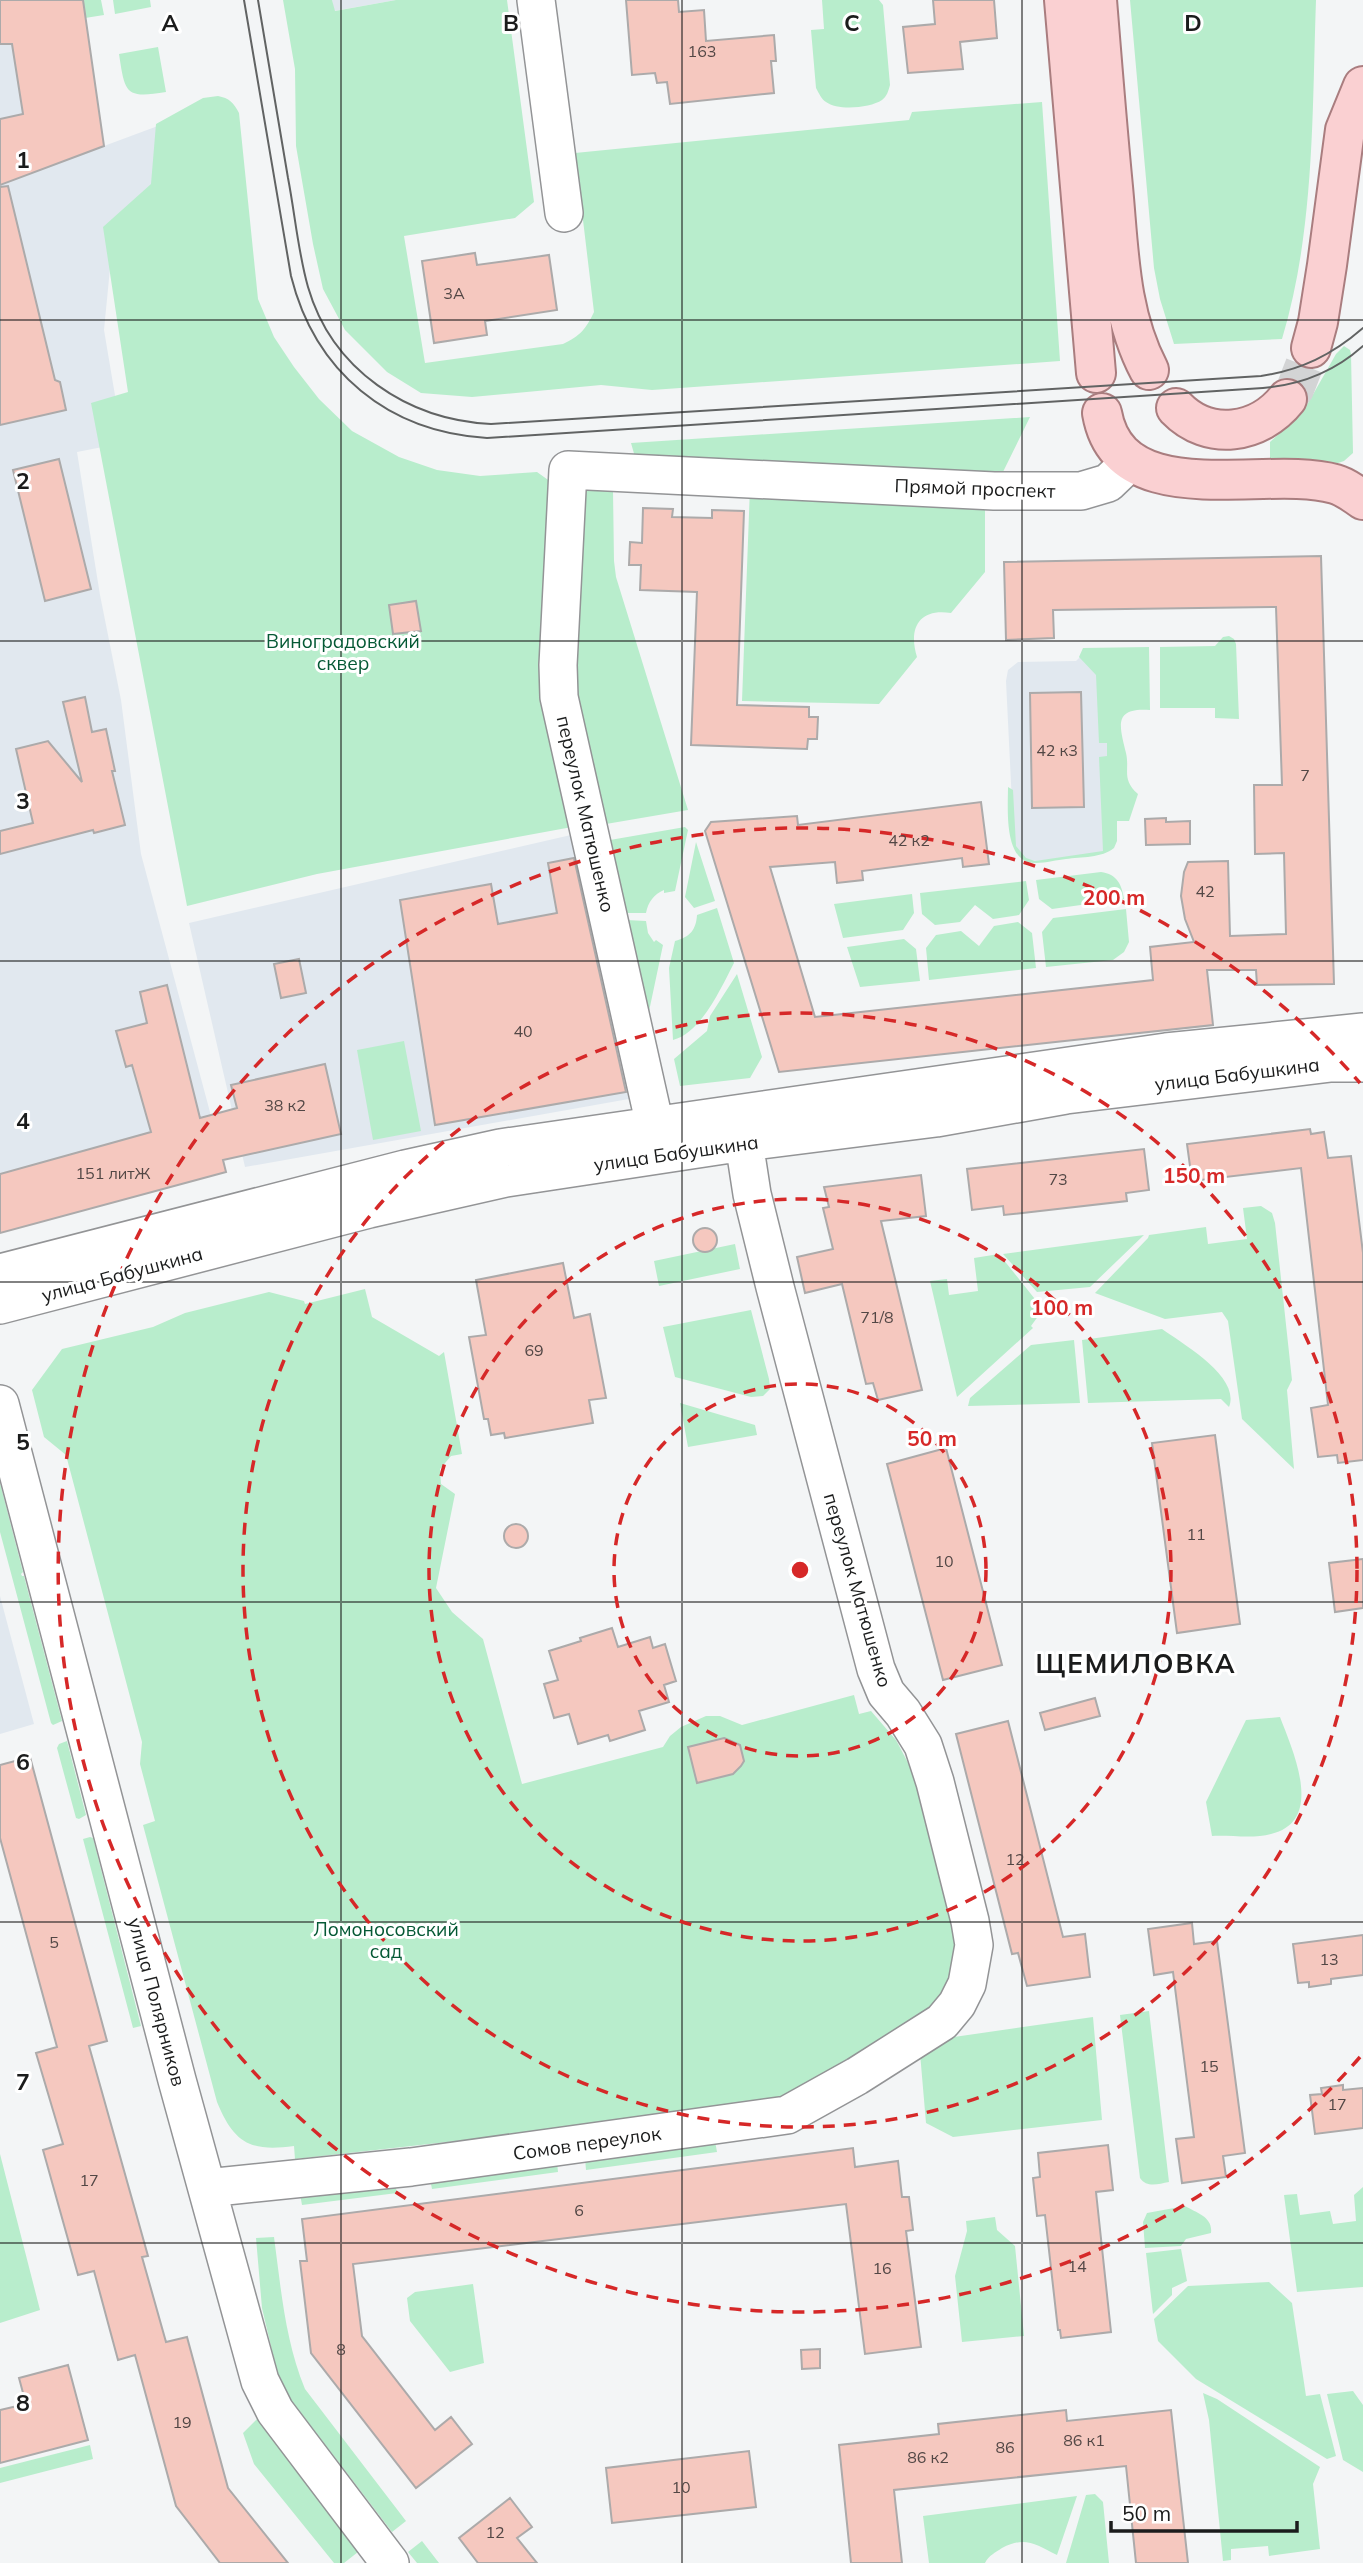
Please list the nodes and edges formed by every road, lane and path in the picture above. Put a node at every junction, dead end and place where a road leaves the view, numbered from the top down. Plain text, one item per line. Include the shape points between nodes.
1 (536, 0) edge
2 (1064, 0) edge
3 (1097, 0) edge
4 (1363, 86) edge
5 (564, 213) dead end
6 (1311, 348) tunnel mouth
7 (1149, 370) dead end
8 (1096, 373) dead end
9 (1287, 399) tunnel mouth
10 (1176, 408) dead end
11 (1102, 412) dead end
12 (1131, 461) junction
13 (568, 470) joint
14 (1363, 500) edge
15 (1363, 1032) edge
16 (1363, 1063) edge
17 (657, 1139) junction
18 (744, 1142) junction
19 (0, 1273) edge
20 (0, 1306) edge
21 (0, 1404) edge
22 (942, 2022) joint
23 (207, 2188) junction
24 (390, 2563) edge

1 - 5 street
2 - 8 main road
3 - 7 main road via 1126,313
4 - 6 main road via 1345,130 1328,265
9 - 10 main road via 1262,422 1224,430 1204,426
11 - 12 main road via 1114,443
12 - 13 street, Прямой проспект via 1108,483 1081,491 994,491
12 - 14 main road via 1152,473 1176,478 1321,481 1337,484
13 - 17 street, переулок Матюшенко via 559,697
15 - 17 street, улица Бабушкина via 1166,1052
16 - 18 street, улица Бабушкина via 1066,1095 936,1118
17 - 18 street, улица Бабушкина
17 - 19 street, улица Бабушкина via 500,1147
17 - 20 street, улица Бабушкина
18 - 22 street, переулок Матюшенко via 775,1287 876,1669 886,1693 923,1745 970,1921 974,1945 967,1984
21 - 23 street, улица Полярников
22 - 23 street, Сомов переулок via 787,2115 411,2167
23 - 24 street, улица Полярников via 260,2381 275,2411

